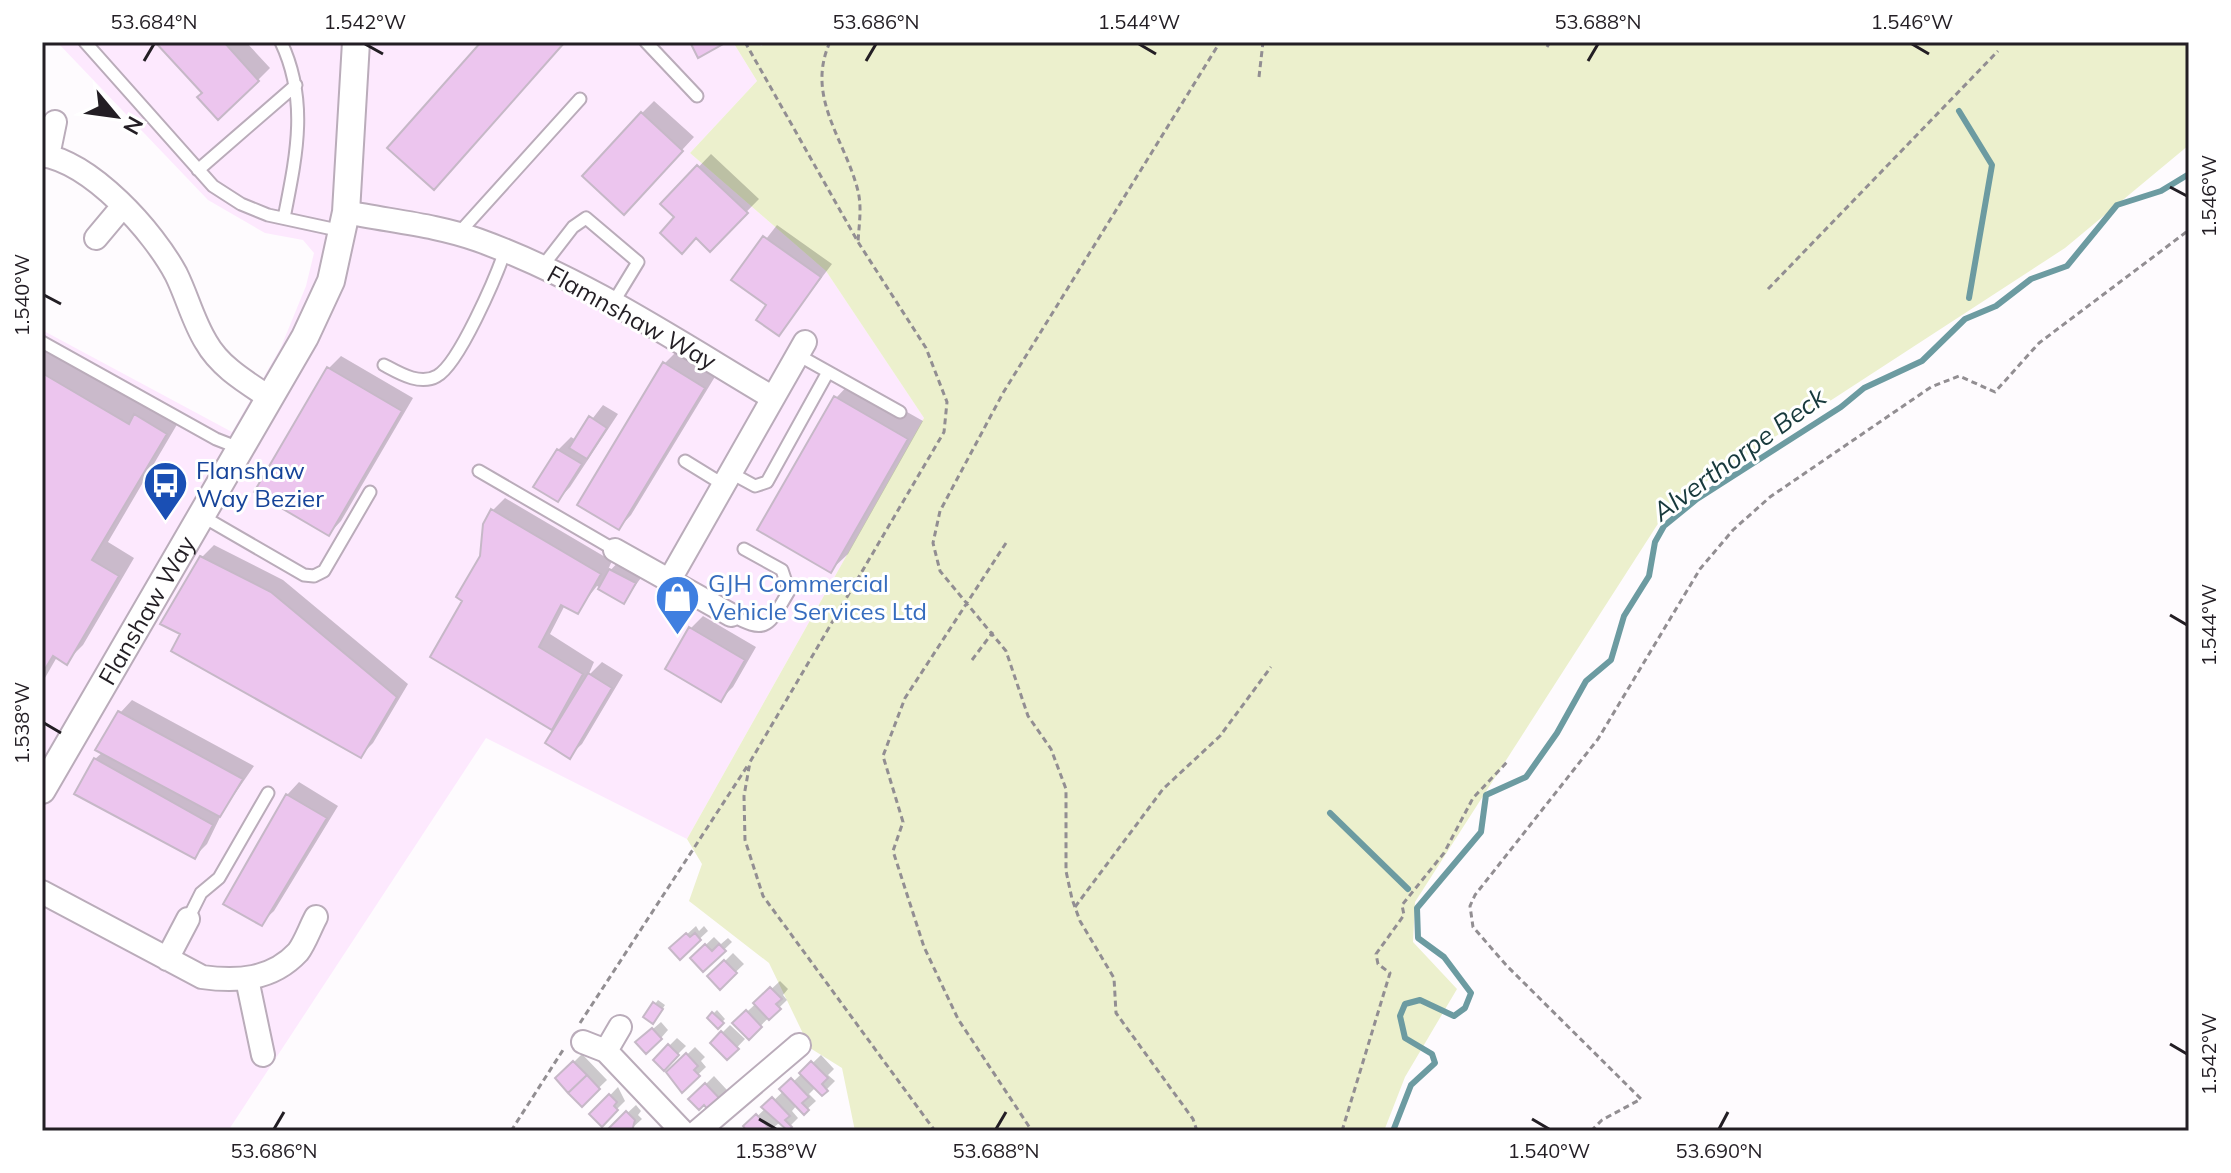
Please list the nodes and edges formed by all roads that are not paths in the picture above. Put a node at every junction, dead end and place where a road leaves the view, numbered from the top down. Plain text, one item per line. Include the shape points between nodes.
1 (281, 42) edge
2 (356, 42) edge
3 (646, 42) edge
4 (89, 44) edge
5 (296, 85) junction
6 (697, 96) dead end
7 (580, 99) dead end
8 (55, 122) dead end
9 (45, 155) edge
10 (198, 170) junction
11 (122, 207) junction
12 (284, 218) junction
13 (344, 222) junction
14 (457, 235) junction
15 (96, 238) dead end
16 (505, 251) junction
17 (542, 267) junction
18 (613, 303) junction
19 (42, 342) edge
20 (802, 348) joint
21 (384, 365) dead end
22 (828, 372) junction
23 (270, 398) junction
24 (773, 398) junction
25 (900, 412) dead end
26 (240, 448) junction
27 (685, 461) dead end
28 (479, 471) dead end
29 (727, 479) junction
30 (370, 492) dead end
31 (201, 516) junction
32 (744, 549) dead end
33 (615, 550) joint
34 (669, 581) junction
35 (731, 615) joint
36 (42, 790) edge
37 (268, 793) dead end
38 (42, 892) edge
39 (316, 917) dead end
40 (188, 919) joint
41 (167, 959) junction
42 (247, 979) junction
43 (620, 1027) dead end
44 (577, 1035) road end
45 (799, 1045) dead end
46 (606, 1051) junction
47 (263, 1055) dead end
48 (682, 1131) edge
49 (698, 1131) edge

1 - 5 lane
2 - 13 street, Flanshaw Way
3 - 6 lane
4 - 10 lane
5 - 10 lane
5 - 12 lane via 298,147
7 - 14 lane
8 - 9 street
9 - 11 street via 62,158
10 - 12 lane via 241,204
11 - 15 street
11 - 23 street via 175,272 206,343 230,372
12 - 13 lane
13 - 14 street, Flamnshaw Way
13 - 23 street, Flanshaw Way via 331,281
14 - 16 street, Flamnshaw Way
16 - 17 street, Flamnshaw Way
16 - 21 lane via 448,367 426,379
17 - 18 street, Flamnshaw Way
17 - 18 lane via 586,218 638,262
18 - 24 street, Flamnshaw Way
19 - 26 lane
20 - 22 lane
20 - 24 street
22 - 25 lane
22 - 29 lane via 767,482 755,486
23 - 26 street, Flanshaw Way
24 - 29 street
26 - 31 street, Flanshaw Way
27 - 29 lane
28 - 33 lane
29 - 34 street
30 - 31 lane via 324,571 314,576
31 - 36 street, Flanshaw Way
32 - 35 lane via 782,570 789,591 762,628
33 - 34 street
34 - 35 street
37 - 40 lane via 219,878 201,893
38 - 41 street
39 - 42 street via 297,952
40 - 41 street
41 - 42 street via 202,977
42 - 47 street
43 - 46 street
44 - 46 street
45 - 49 street
46 - 48 street

